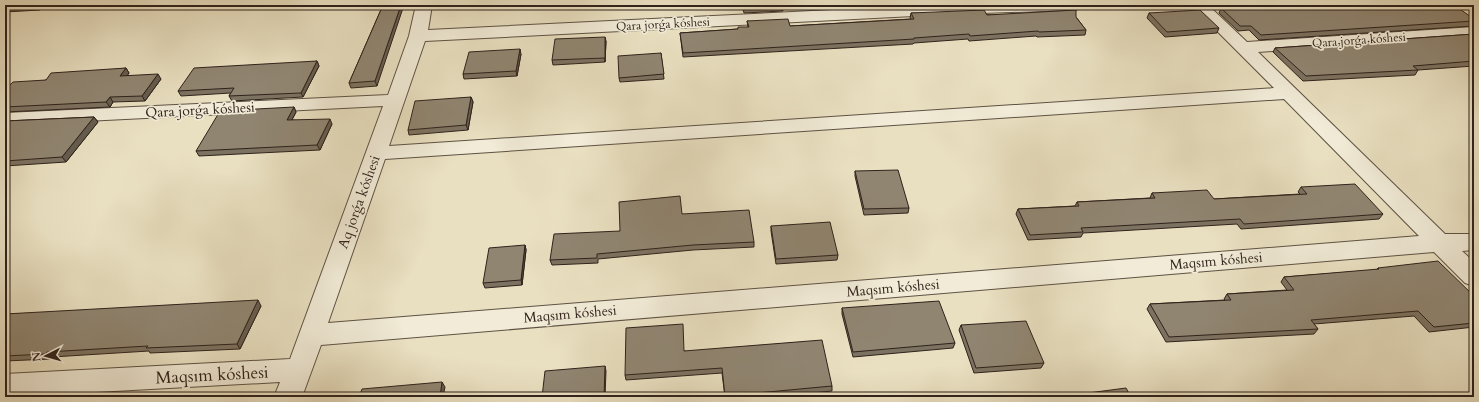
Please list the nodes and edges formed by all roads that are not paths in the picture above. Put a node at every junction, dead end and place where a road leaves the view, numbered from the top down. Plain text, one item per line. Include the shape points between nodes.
1 (424, 5) edge
2 (1075, 5) edge
3 (1199, 5) edge
4 (1474, 32) edge
5 (418, 36) junction
6 (1244, 48) junction
7 (1289, 93) junction
8 (396, 100) junction
9 (5, 119) edge
10 (377, 153) junction
11 (1474, 242) edge
12 (1440, 243) junction
13 (1474, 277) edge
14 (312, 335) junction
15 (299, 370) junction
16 (5, 386) edge
17 (288, 397) edge

1 - 5 street, Aq jorǵa kóshesi
2 - 5 street, Qara jorǵa kóshesi via 953,8
3 - 6 street
4 - 6 street, Qara jorǵa kóshesi
5 - 8 street, Aq jorǵa kóshesi
6 - 7 street
7 - 10 street
7 - 12 street
8 - 9 street, Qara jorǵa kóshesi
8 - 10 street, Aq jorǵa kóshesi
10 - 14 street, Aq jorǵa kóshesi
11 - 12 street, Maqsım kóshesi
12 - 13 street
12 - 14 street, Maqsım kóshesi
14 - 15 street, Aq jorǵa kóshesi
15 - 16 street, Maqsım kóshesi
15 - 17 street, Aq jorǵa kóshesi

